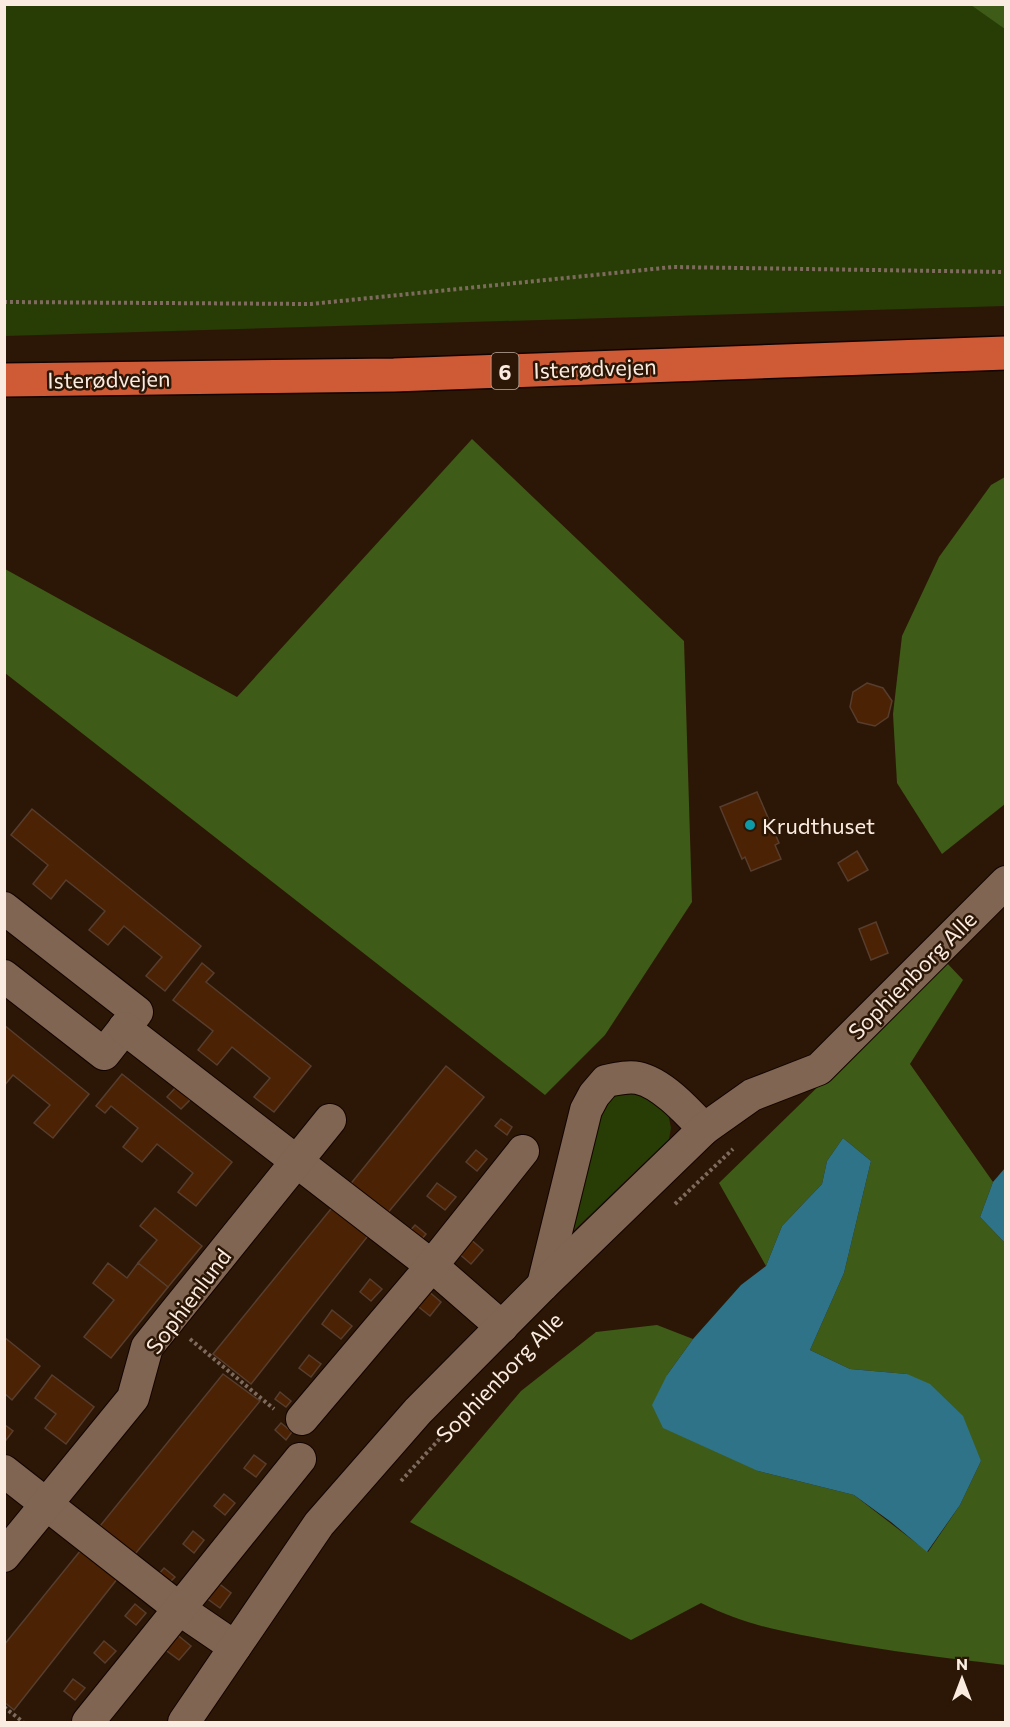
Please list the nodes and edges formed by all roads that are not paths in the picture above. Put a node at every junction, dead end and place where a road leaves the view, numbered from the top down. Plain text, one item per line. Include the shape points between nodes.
1 (1005, 353) edge
2 (4, 380) edge
3 (1005, 882) edge
4 (4, 908) edge
5 (4, 976) edge
6 (124, 1028) junction
7 (330, 1120) dead end
8 (704, 1129) junction
9 (523, 1151) dead end
10 (297, 1162) junction
11 (432, 1266) junction
12 (543, 1285) junction
13 (502, 1327) junction
14 (290, 1415) road end
15 (300, 1459) dead end
16 (4, 1471) edge
17 (48, 1504) junction
18 (4, 1556) edge
19 (179, 1608) junction
20 (235, 1647) junction
21 (88, 1722) edge
22 (184, 1722) edge

1 - 2 highway, Isterødvejen / 6 via 394,375
3 - 8 street, Sophienborg Alle via 819,1068 752,1095
4 - 6 street via 136,1012
5 - 6 street via 104,1054
6 - 10 street
7 - 10 street, Sophienlund
8 - 12 street, Sophienborg Alle
8 - 12 street, Sophienborg Alle via 671,1095 640,1078 606,1080 586,1110
9 - 11 street
10 - 11 street
10 - 17 street, Sophienlund via 147,1347 134,1398
11 - 13 street
11 - 14 street
12 - 13 street, Sophienborg Alle
13 - 20 street, Sophienborg Alle via 418,1411 319,1524
15 - 19 street
16 - 17 street
17 - 18 street, Sophienlund
17 - 19 street
19 - 20 street
19 - 21 street
20 - 22 street, Sophienborg Alle

